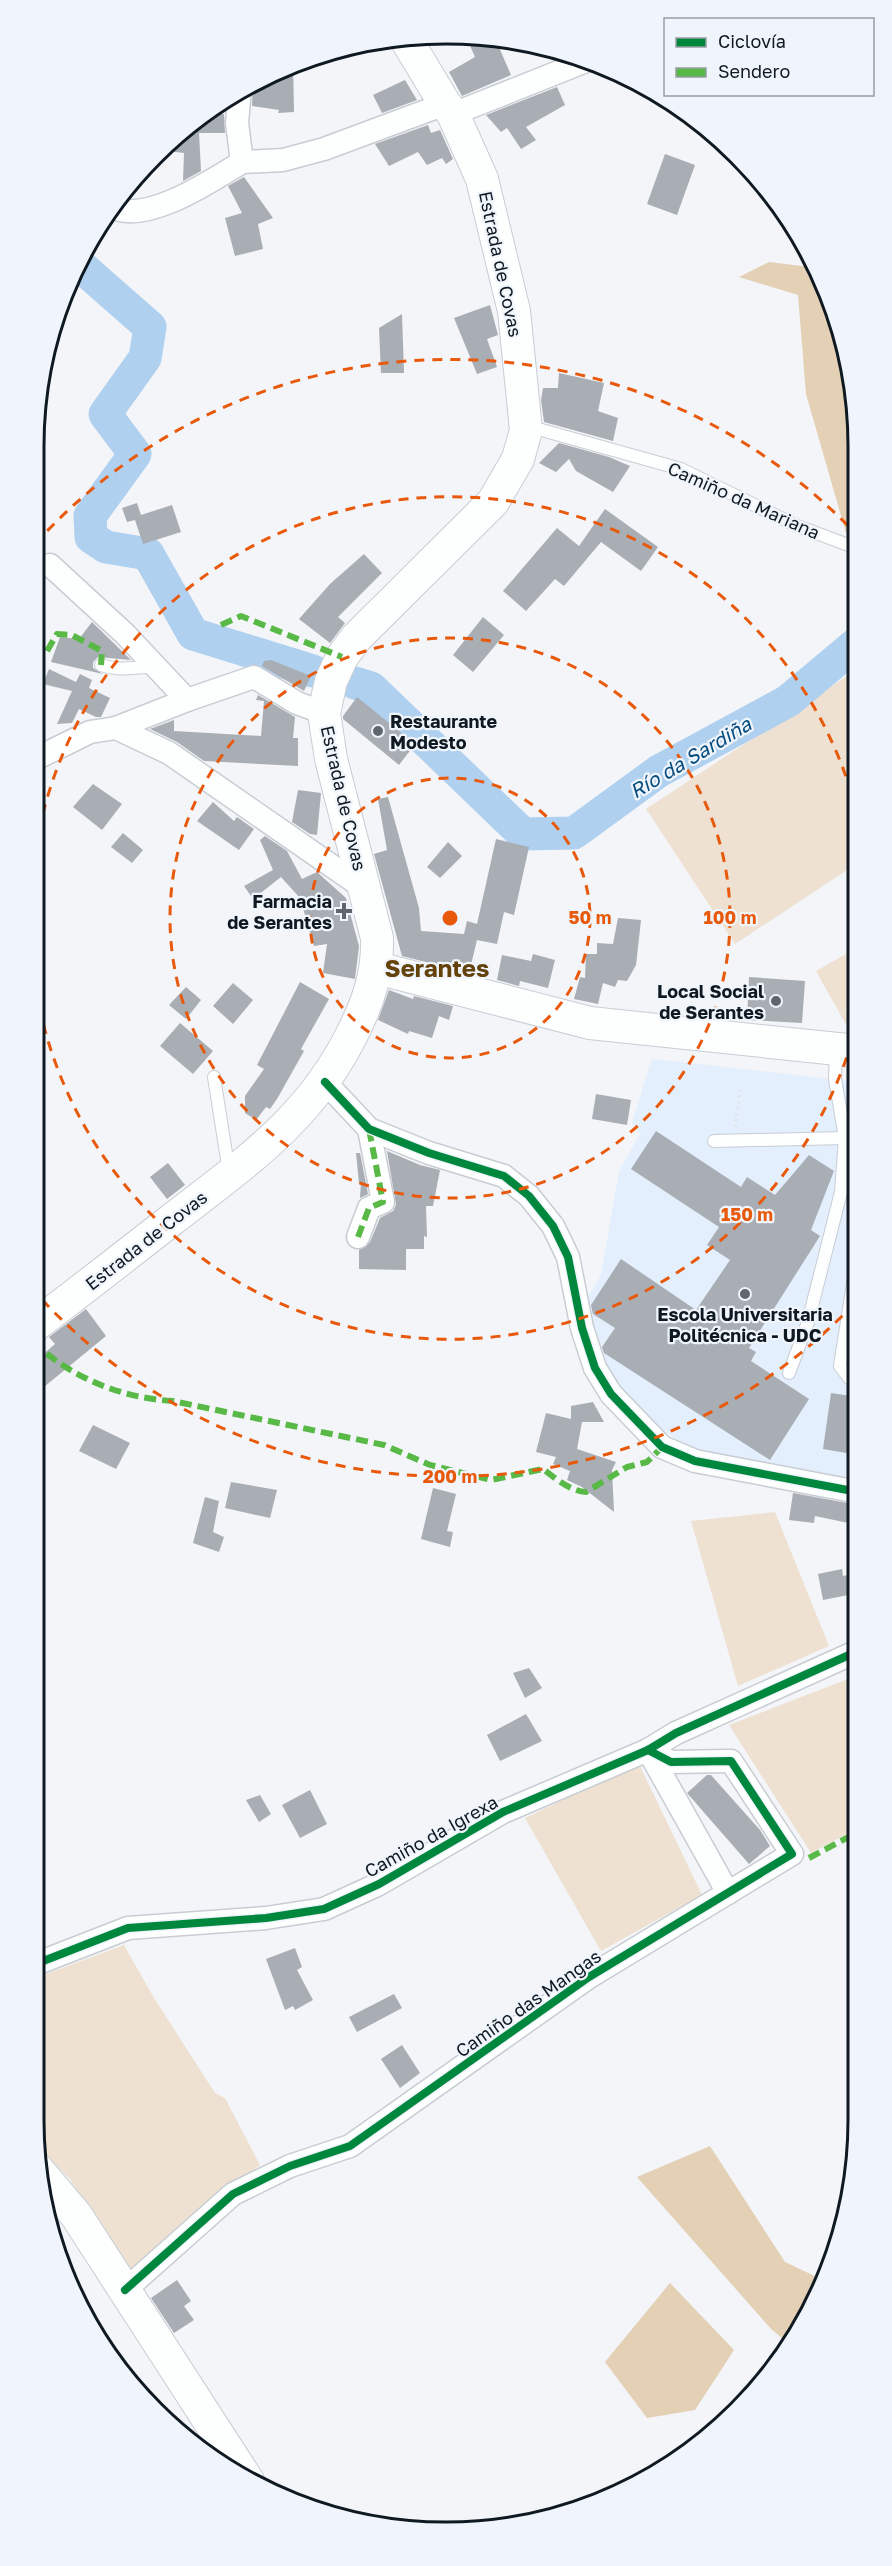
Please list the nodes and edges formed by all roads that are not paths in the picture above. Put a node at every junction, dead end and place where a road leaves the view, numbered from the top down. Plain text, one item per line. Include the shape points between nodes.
1 (410, 45) edge
2 (574, 65) edge
3 (239, 101) edge
4 (449, 109) junction
5 (242, 162) junction
6 (121, 209) edge
7 (526, 430) junction
8 (848, 545) edge
9 (50, 565) dead end
10 (101, 665) dead end
11 (156, 667) junction
12 (187, 700) junction
13 (324, 713) junction
14 (116, 728) junction
15 (44, 755) edge
16 (365, 889) junction
17 (377, 968) junction
18 (846, 1050) edge
19 (214, 1077) dead end
20 (325, 1082) junction
21 (369, 1129) junction
22 (845, 1138) junction
23 (714, 1141) dead end
24 (229, 1176) junction
25 (358, 1237) dead end
26 (848, 1315) edge
27 (44, 1319) edge
28 (789, 1372) dead end
29 (848, 1376) edge
30 (848, 1490) edge
31 (848, 1656) edge
32 (648, 1750) junction
33 (728, 1893) junction
34 (44, 1961) edge
35 (48, 2181) edge
36 (125, 2290) junction
37 (237, 2464) edge

1 - 4 main road, Estrada de Covas
2 - 4 street
3 - 5 street via 237,123
4 - 5 street via 283,160
4 - 7 main road, Estrada de Covas via 482,179 514,311
5 - 6 street via 195,191 134,213
7 - 8 lane, Camiño da Mariana via 538,429 681,469 795,525
7 - 13 main road, Estrada de Covas via 518,459 493,502 356,638 342,657 331,681
9 - 11 street
10 - 11 lane via 117,671
11 - 12 street
12 - 13 street via 255,677 297,704
12 - 14 street
13 - 16 main road, Estrada de Covas via 331,759
14 - 15 street via 90,732
14 - 16 street via 169,753
16 - 17 main road, Estrada de Covas via 377,938
17 - 18 main road via 590,1023
17 - 20 main road, Estrada de Covas via 362,1014
18 - 22 lane via 835,1079
19 - 24 lane
20 - 21 street
20 - 24 main road, Estrada de Covas via 284,1130
21 - 25 street via 383,1202 369,1208
21 - 30 street via 504,1176 529,1196 553,1226 568,1257 582,1328 595,1368 611,1394 662,1447 695,1461
22 - 23 lane
22 - 28 lane via 841,1192 808,1322
24 - 27 main road, Estrada de Covas
26 - 29 lane via 840,1366
31 - 32 street, Camiño da Igrexa via 676,1733
32 - 33 street
32 - 33 street, Camiño das Mangas via 671,1762 731,1761 792,1854
32 - 34 street, Camiño da Igrexa via 503,1812 380,1884 324,1909 266,1918 128,1928
33 - 36 street, Camiño das Mangas via 589,1977 350,2146 290,2166 233,2194
35 - 36 main road via 65,2199
36 - 37 main road

